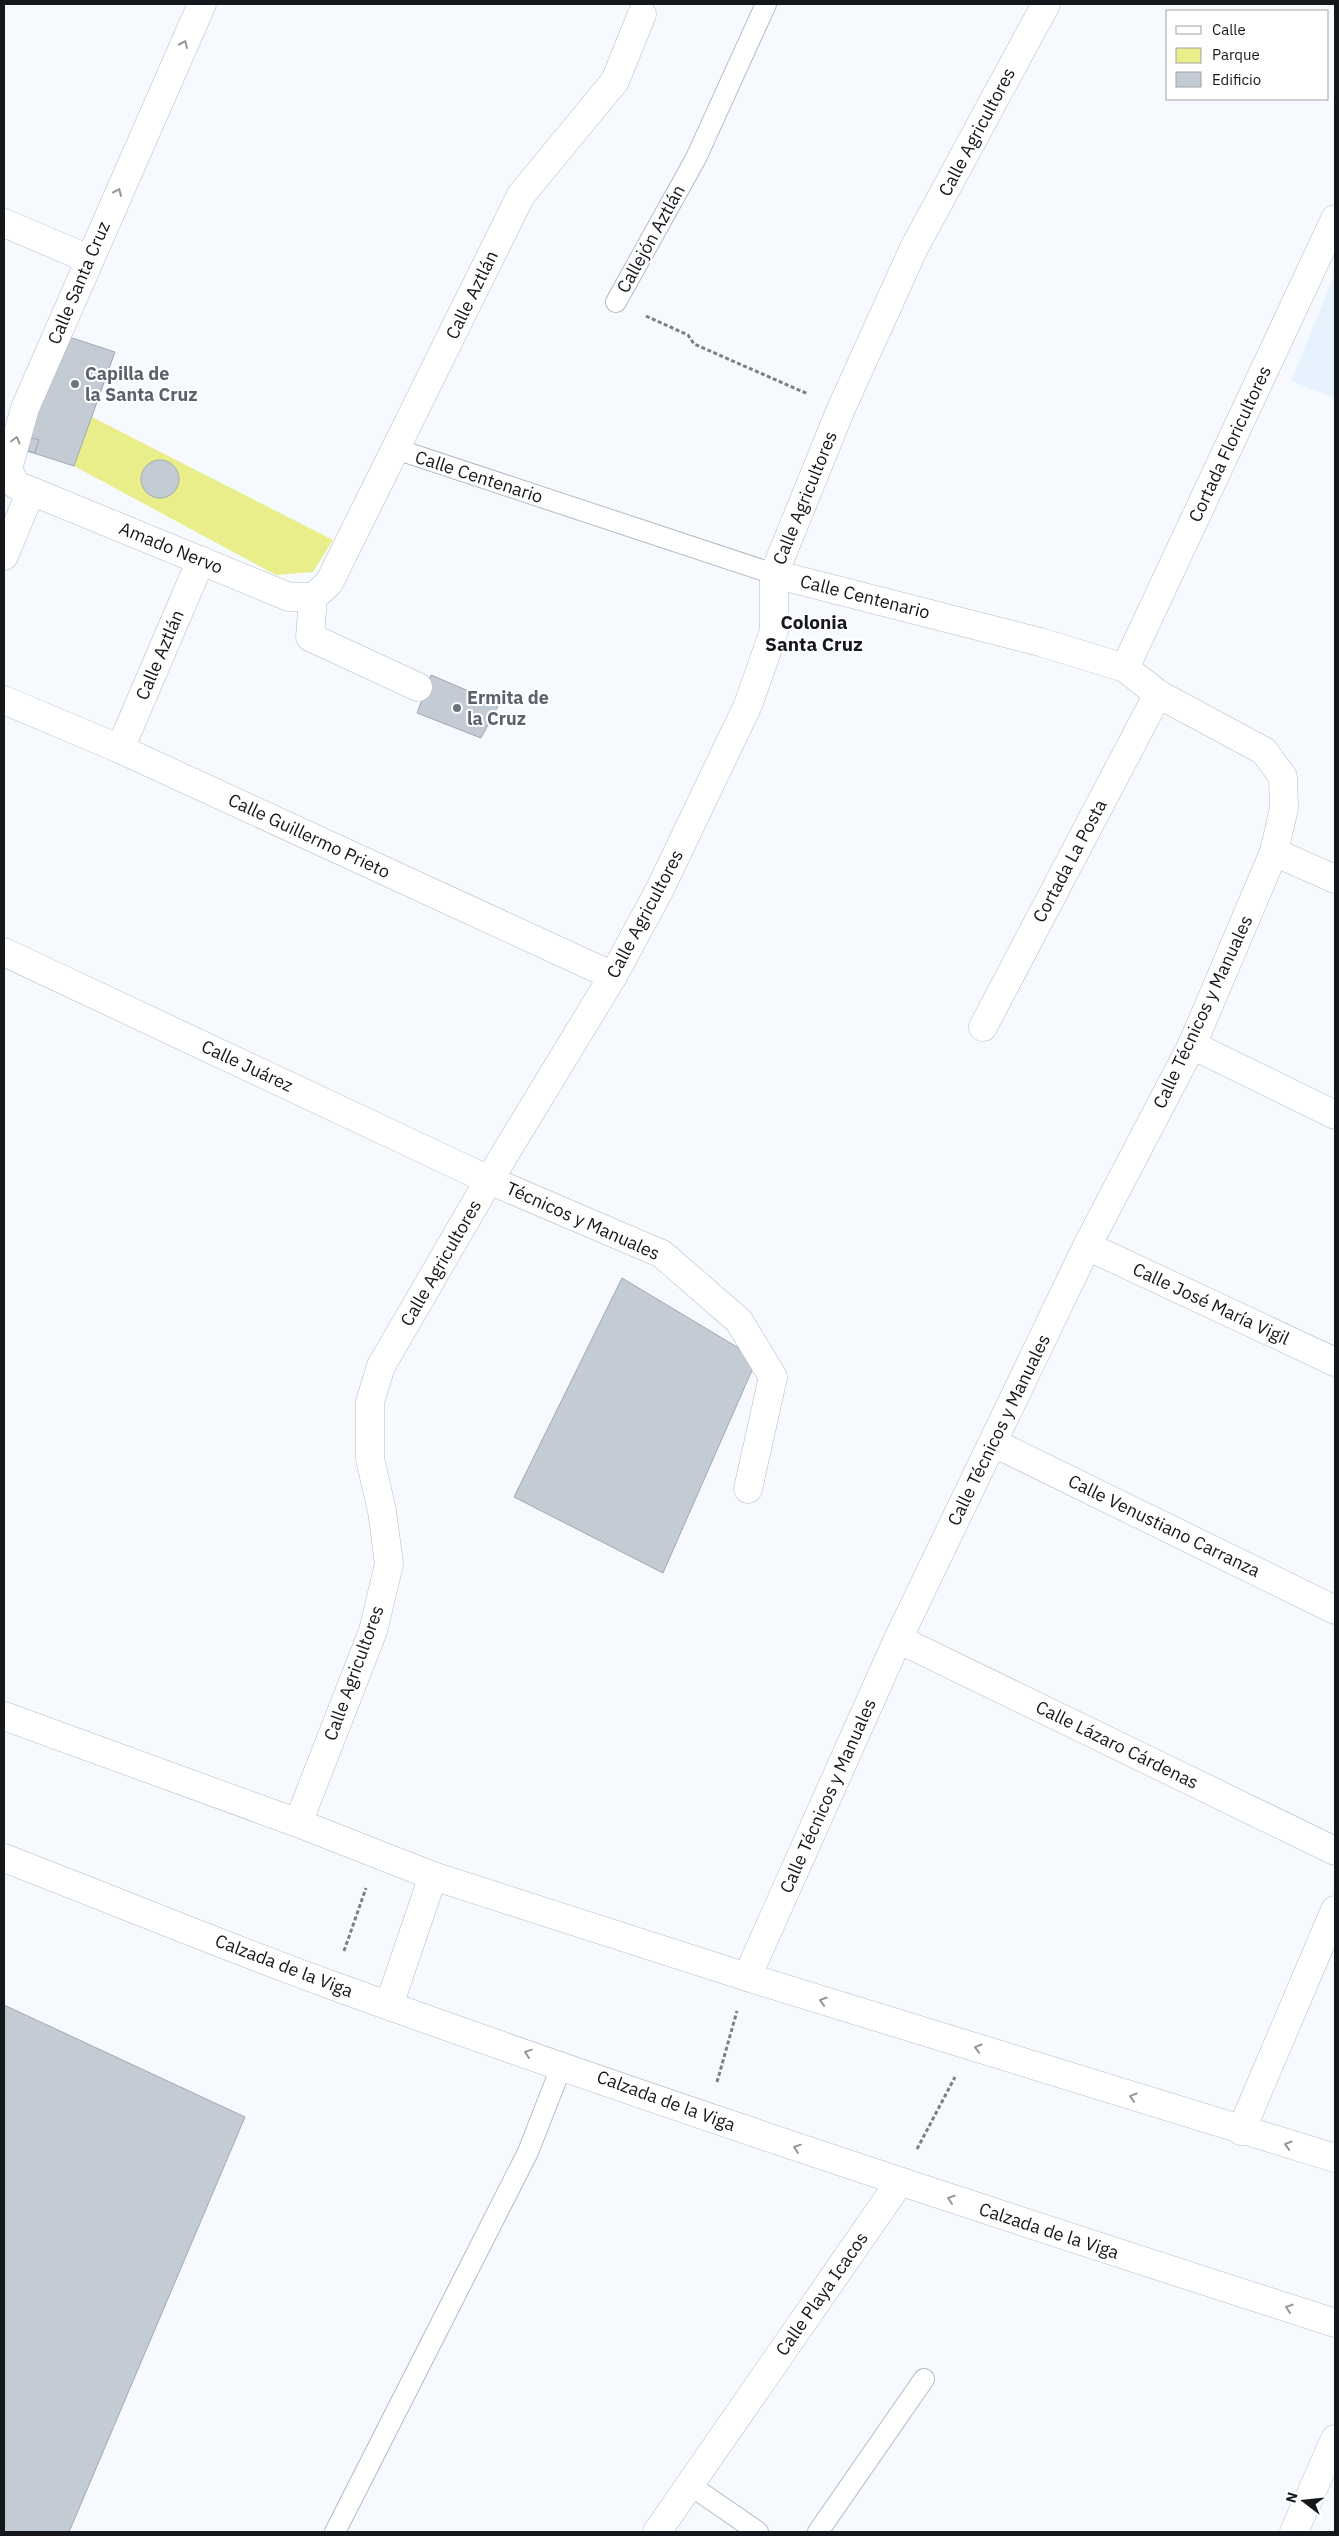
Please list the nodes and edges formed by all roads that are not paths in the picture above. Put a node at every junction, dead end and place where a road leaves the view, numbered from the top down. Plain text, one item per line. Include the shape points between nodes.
1 (202, 4) edge
2 (766, 4) edge
3 (1046, 4) edge
4 (644, 9) edge
5 (1335, 219) edge
6 (4, 223) edge
7 (88, 260) junction
8 (616, 302) road end
9 (396, 449) junction
10 (32, 491) junction
11 (4, 556) edge
12 (201, 560) junction
13 (774, 574) junction
14 (313, 598) junction
15 (1125, 668) junction
16 (418, 688) dead end
17 (1158, 694) junction
18 (4, 700) edge
19 (120, 749) junction
20 (1264, 751) joint
21 (1274, 852) junction
22 (1335, 879) edge
23 (4, 952) edge
24 (613, 976) junction
25 (983, 1027) dead end
26 (1192, 1045) junction
27 (1335, 1115) edge
28 (490, 1180) junction
29 (1088, 1246) junction
30 (1335, 1362) edge
31 (994, 1443) junction
32 (748, 1489) dead end
33 (1335, 1610) edge
34 (898, 1639) junction
35 (4, 1716) edge
36 (298, 1823) junction
37 (1335, 1851) edge
38 (4, 1858) edge
39 (433, 1876) junction
40 (1335, 1910) edge
41 (747, 1978) junction
42 (389, 2005) junction
43 (562, 2065) junction
44 (1241, 2131) junction
45 (1335, 2158) edge
46 (899, 2182) junction
47 (1335, 2323) edge
48 (924, 2379) dead end
49 (1335, 2439) edge
50 (690, 2485) junction
51 (335, 2532) edge
52 (657, 2532) edge
53 (758, 2532) edge
54 (818, 2532) edge
55 (1294, 2532) edge

7 -> 1 street, Calle Santa Cruz
2 - 8 lane, Callejón Aztlán via 696,158
3 - 13 street, Calle Agricultores via 914,248 841,409
4 - 9 street, Calle Aztlán via 615,80 521,195
5 - 15 street, Cortada Floricultores
6 - 7 street
10 -> 7 street, Calle Santa Cruz via 16,485 8,469 25,408
9 - 13 lane, Calle Centenario
9 - 14 street, Calle Aztlán via 329,583
10 - 11 street
10 - 12 street, Amado Nervo
12 - 14 street, Amado Nervo via 289,597
12 - 19 street, Calle Aztlán
13 - 15 street, Calle Centenario via 1040,642
13 - 24 street, Calle Agricultores via 774,631 748,705 660,890
14 - 16 street via 310,637
15 - 17 street, Calle Centenario
17 - 20 street, Calle Centenario
17 - 25 street, Cortada La Posta
18 - 19 street, Calle Guillermo Prieto
19 - 24 street, Calle Guillermo Prieto
20 - 21 street, Calle Técnicos y Manuales via 1283,777 1284,808
21 - 22 street
21 - 26 street, Calle Técnicos y Manuales
23 - 28 street, Calle Juárez
24 - 28 street, Calle Agricultores
26 - 27 street
26 - 29 street, Calle Técnicos y Manuales
28 - 32 street, Técnicos y Manuales via 662,1254 738,1322 772,1377
28 - 36 street, Calle Agricultores via 381,1366 370,1402 370,1459 382,1510 389,1564 373,1630
29 - 30 street, Calle José María Vigil
29 - 31 street, Calle Técnicos y Manuales
31 - 33 street, Calle Venustiano Carranza
31 - 34 street, Calle Técnicos y Manuales
34 - 37 street, Calle Lázaro Cárdenas
34 - 41 street, Calle Técnicos y Manuales
35 - 36 street
36 - 39 street
38 - 42 street, Calzada de la Viga
39 - 41 street
39 - 42 street
40 - 44 street
44 -> 41 street
43 -> 42 street, Calzada de la Viga
46 -> 43 street, Calzada de la Viga
43 - 51 lane via 528,2152
45 -> 44 street
47 -> 46 street, Calzada de la Viga
46 - 50 street, Calle Playa Icacos
48 - 54 lane
49 - 55 street
50 - 52 street, Calle Playa Icacos
50 - 53 lane

